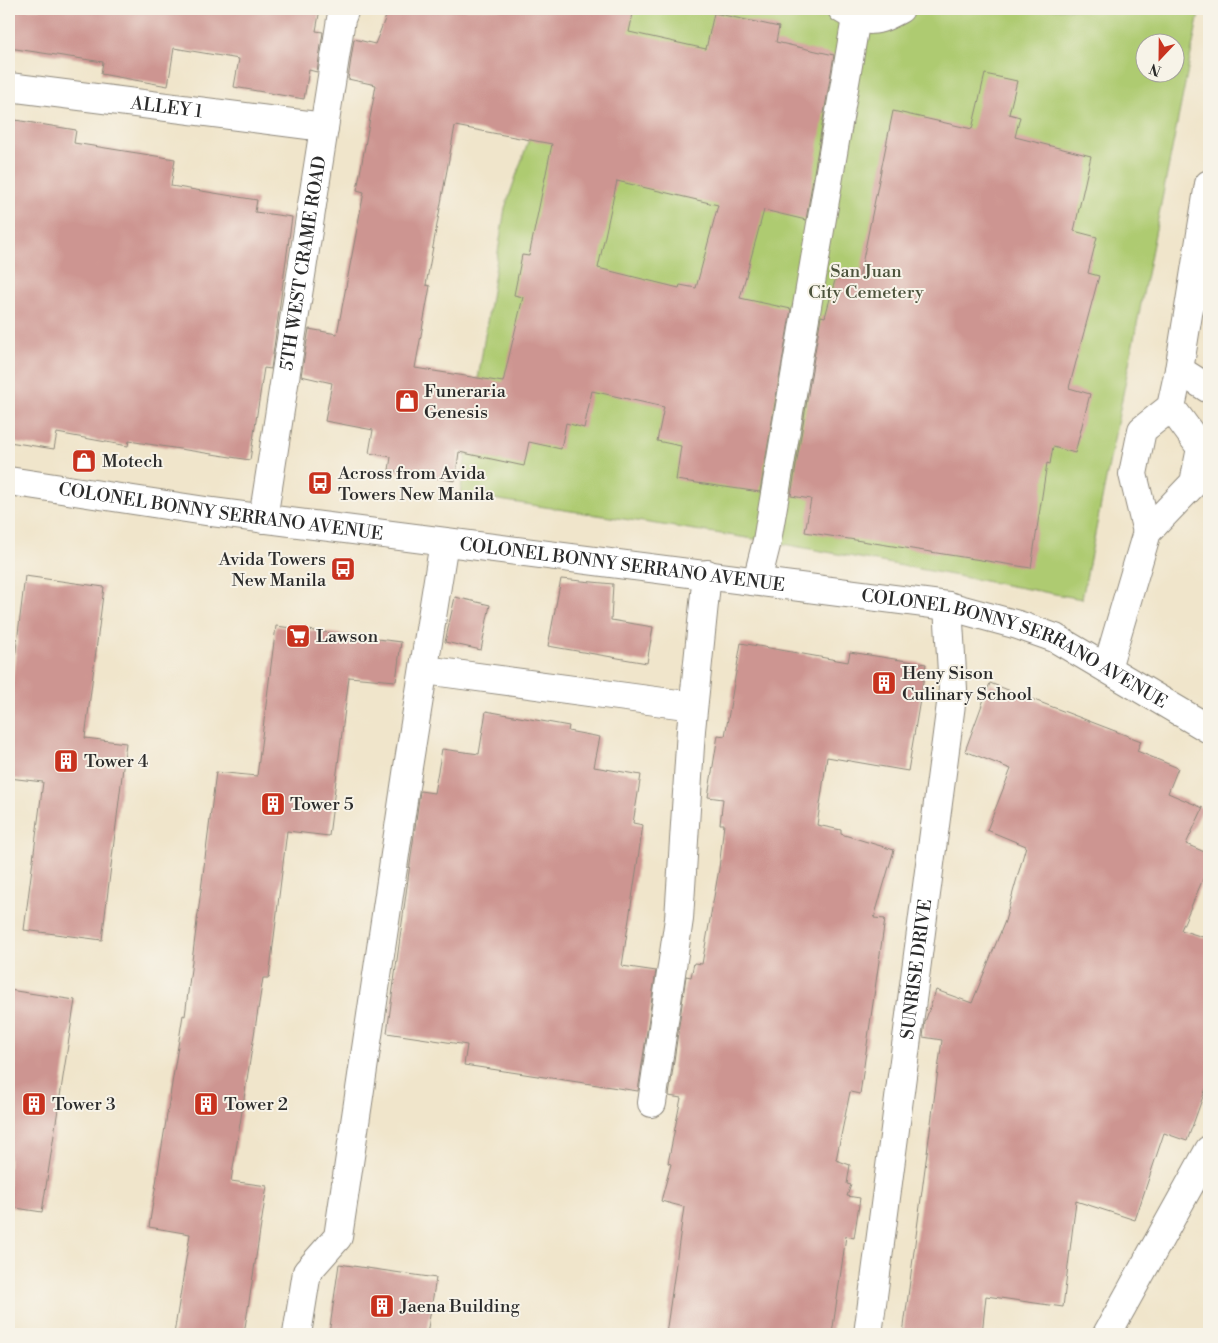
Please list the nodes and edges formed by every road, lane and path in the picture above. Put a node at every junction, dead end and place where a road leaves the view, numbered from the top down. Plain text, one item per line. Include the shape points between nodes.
1 (345, 9) edge
2 (900, 9) edge
3 (849, 13) edge
4 (9, 87) edge
5 (324, 127) junction
6 (1209, 184) edge
7 (1179, 370) junction
8 (1209, 389) edge
9 (1171, 406) junction
10 (9, 481) edge
11 (263, 519) junction
12 (1147, 532) junction
13 (444, 542) junction
14 (707, 574) junction
15 (757, 581) junction
16 (948, 606) junction
17 (1107, 668) junction
18 (425, 670) junction
19 (693, 706) junction
20 (1209, 729) edge
21 (652, 1104) dead end
22 (1209, 1150) edge
23 (297, 1334) edge
24 (868, 1334) edge
25 (1107, 1334) edge

1 - 5 street, 5TH WEST CRAME ROAD
2 - 3 street via 880,20
3 - 15 street via 767,541
4 - 5 street, ALLEY 1
5 - 11 street, 5TH WEST CRAME ROAD
6 - 7 street
7 - 8 street
7 - 9 street
9 - 12 street via 1142,430 1133,474
9 - 12 street via 1201,448 1198,465 1194,482
10 - 11 street, COLONEL BONNY SERRANO AVENUE
11 - 13 street, COLONEL BONNY SERRANO AVENUE
12 - 17 street
13 - 14 street, COLONEL BONNY SERRANO AVENUE
13 - 18 street
14 - 15 street, COLONEL BONNY SERRANO AVENUE
14 - 19 street
15 - 16 street, COLONEL BONNY SERRANO AVENUE
16 - 17 street, COLONEL BONNY SERRANO AVENUE via 1054,638
16 - 24 street, SUNRISE DRIVE via 953,689
17 - 20 street, COLONEL BONNY SERRANO AVENUE
18 - 19 street
18 - 23 street via 406,776 338,1237 306,1272
19 - 21 street via 679,919
22 - 25 street

